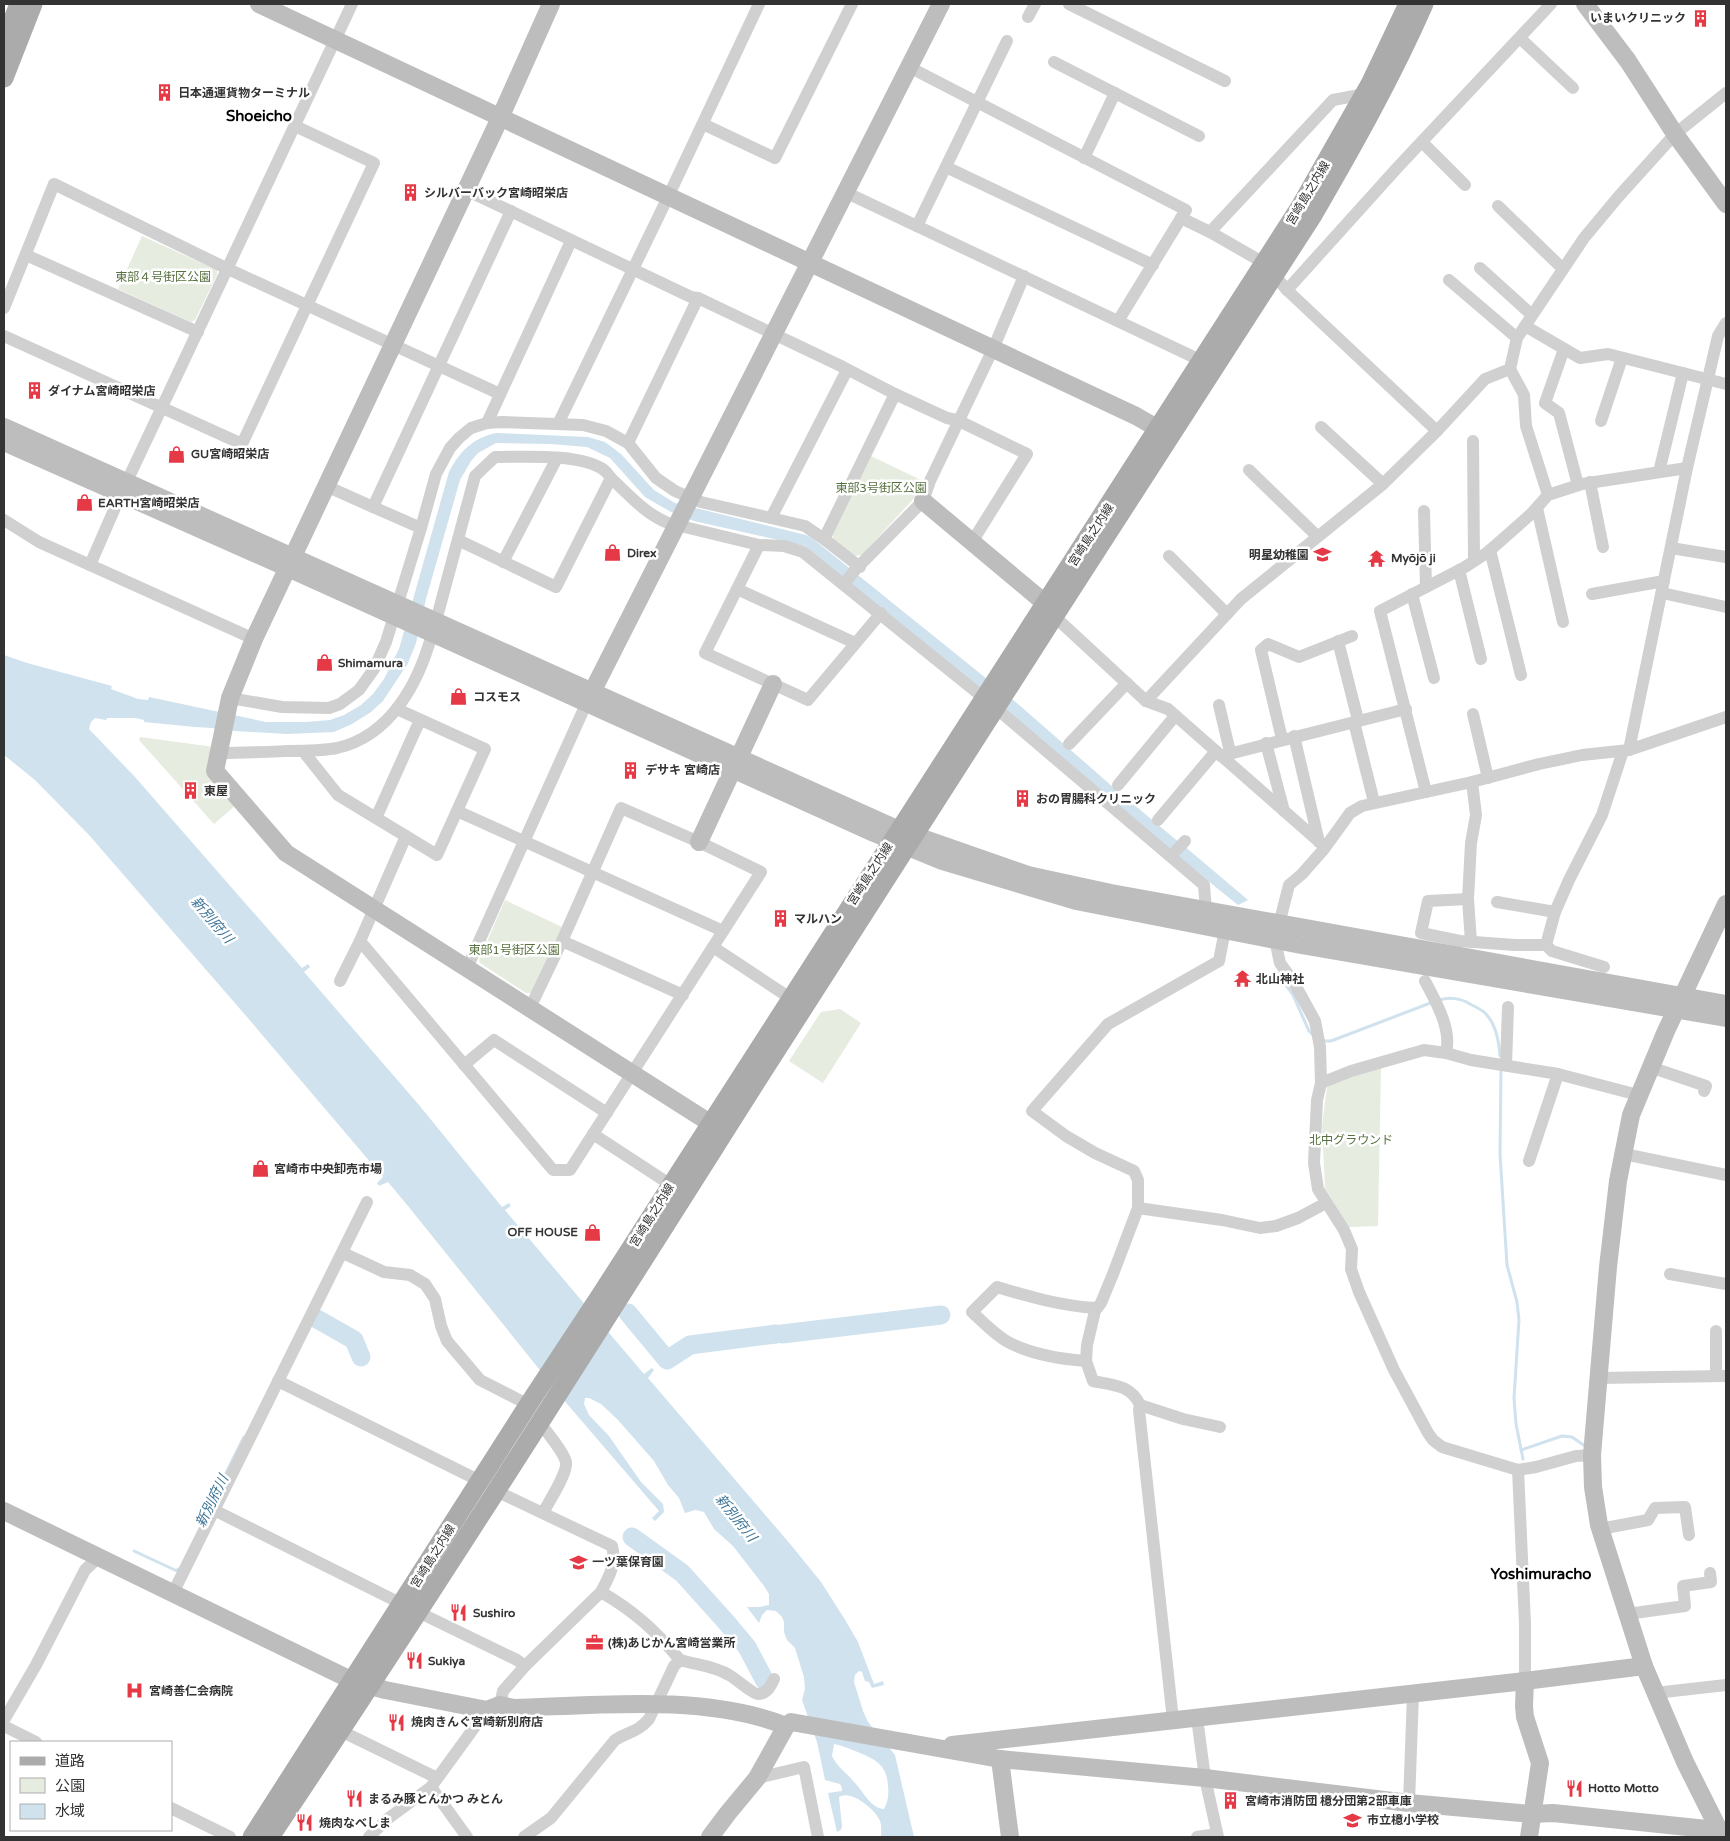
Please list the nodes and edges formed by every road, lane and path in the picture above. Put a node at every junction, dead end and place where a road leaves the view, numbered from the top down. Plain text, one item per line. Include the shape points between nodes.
1 (19, 4) edge
2 (33, 4) edge
3 (258, 4) edge
4 (352, 4) edge
5 (551, 4) edge
6 (759, 4) edge
7 (852, 4) edge
8 (939, 4) edge
9 (1035, 4) edge
10 (1069, 4) edge
11 (1408, 4) edge
12 (1424, 4) edge
13 (1552, 4) edge
14 (1585, 4) edge
15 (1028, 17) dead end
16 (1520, 38) junction
17 (335, 40) junction
18 (1007, 41) dead end
19 (4, 42) edge
20 (1054, 62) dead end
21 (909, 67) junction
22 (4, 78) edge
23 (1225, 82) dead end
24 (1573, 88) dead end
25 (1726, 92) edge
26 (1116, 94) junction
27 (1365, 94) junction
28 (977, 102) junction
29 (500, 118) junction
30 (702, 124) junction
31 (295, 126) junction
32 (1675, 134) junction
33 (1199, 136) dead end
34 (1422, 142) junction
35 (1084, 158) junction
36 (946, 168) junction
37 (1465, 185) dead end
38 (466, 190) junction
39 (845, 192) junction
40 (668, 197) junction
41 (1726, 204) edge
42 (1498, 206) dead end
43 (511, 211) junction
44 (1182, 218) junction
45 (917, 226) junction
46 (1210, 232) junction
47 (571, 240) junction
48 (26, 255) junction
49 (810, 263) junction
50 (1153, 265) junction
51 (633, 268) junction
52 (1480, 268) dead end
53 (228, 269) junction
54 (1562, 269) junction
55 (1269, 270) junction
56 (1024, 276) junction
57 (1448, 280) dead end
58 (1287, 290) junction
59 (698, 298) junction
60 (308, 305) junction
61 (4, 308) edge
62 (1118, 321) junction
63 (1529, 321) junction
64 (1726, 323) edge
65 (198, 332) junction
66 (774, 335) junction
67 (4, 336) edge
68 (1517, 338) junction
69 (393, 343) junction
70 (993, 349) junction
71 (1564, 349) junction
72 (1622, 358) junction
73 (1202, 360) junction
74 (440, 365) junction
75 (1510, 369) junction
76 (847, 370) junction
77 (1683, 373) junction
78 (1709, 379) junction
79 (1726, 384) edge
80 (500, 394) junction
81 (896, 394) junction
82 (162, 408) junction
83 (958, 420) junction
84 (1601, 421) dead end
85 (487, 423) junction
86 (558, 424) junction
87 (4, 427) edge
88 (1321, 427) dead end
89 (1437, 431) junction
90 (1165, 433) junction
91 (1473, 441) dead end
92 (4, 442) edge
93 (628, 443) junction
94 (558, 458) junction
95 (1687, 468) junction
96 (1249, 470) dead end
97 (1659, 472) junction
98 (611, 478) junction
99 (1584, 483) junction
100 (1383, 484) junction
101 (326, 486) junction
102 (124, 488) junction
103 (1548, 495) junction
104 (688, 500) junction
105 (923, 501) junction
106 (373, 508) junction
107 (1537, 508) junction
108 (1424, 511) dead end
109 (770, 518) junction
110 (4, 520) edge
111 (677, 523) junction
112 (421, 528) junction
113 (1317, 536) junction
114 (824, 539) junction
115 (458, 540) junction
116 (972, 542) junction
117 (759, 545) junction
118 (1603, 547) dead end
119 (1671, 548) junction
120 (1490, 550) junction
121 (1169, 556) dead end
122 (1726, 557) edge
123 (1474, 561) junction
124 (291, 562) junction
125 (504, 562) junction
126 (90, 565) junction
127 (857, 568) junction
128 (1458, 570) junction
129 (844, 584) junction
130 (1426, 587) junction
131 (1663, 587) junction
132 (737, 589) junction
133 (1412, 594) junction
134 (1592, 594) dead end
135 (1726, 608) edge
136 (1050, 610) junction
137 (399, 611) junction
138 (880, 613) junction
139 (1228, 614) junction
140 (1564, 622) dead end
141 (431, 626) junction
142 (1352, 636) dead end
143 (254, 639) junction
144 (1338, 641) junction
145 (855, 643) junction
146 (1481, 660) dead end
147 (1521, 675) dead end
148 (1434, 678) dead end
149 (1127, 683) junction
150 (773, 684) junction
151 (590, 697) junction
152 (994, 697) junction
153 (1146, 701) junction
154 (229, 704) junction
155 (1220, 705) dead end
156 (1406, 708) junction
157 (397, 709) junction
158 (1473, 714) dead end
159 (1175, 716) junction
160 (1726, 717) edge
161 (420, 720) junction
162 (1356, 721) junction
163 (1288, 738) junction
164 (1266, 743) junction
165 (1069, 744) dead end
166 (1626, 750) junction
167 (303, 751) junction
168 (1222, 753) junction
169 (219, 754) junction
170 (736, 763) junction
171 (1488, 778) junction
172 (1472, 782) junction
173 (1118, 785) dead end
174 (1426, 792) junction
175 (1374, 802) junction
176 (457, 811) junction
177 (1284, 811) junction
178 (376, 818) junction
179 (1158, 820) dead end
180 (406, 836) junction
181 (903, 838) junction
182 (523, 841) junction
183 (1185, 841) dead end
184 (699, 842) junction
185 (1322, 844) junction
186 (1171, 856) junction
187 (593, 873) junction
188 (1468, 899) junction
189 (1497, 902) dead end
190 (1726, 904) edge
191 (375, 909) junction
192 (1206, 911) junction
193 (1555, 912) junction
194 (1225, 930) junction
195 (723, 931) junction
196 (1277, 932) junction
197 (360, 941) junction
198 (562, 941) junction
199 (1471, 942) junction
200 (1546, 945) junction
201 (713, 947) junction
202 (1604, 967) dead end
203 (467, 968) junction
204 (340, 981) dead end
205 (1425, 981) dead end
206 (683, 994) junction
207 (790, 998) junction
208 (1680, 1003) junction
209 (1726, 1004) edge
210 (1508, 1007) dead end
211 (530, 1008) junction
212 (1726, 1018) edge
213 (1446, 1053) junction
214 (464, 1064) junction
215 (1502, 1065) junction
216 (1650, 1067) junction
217 (632, 1073) junction
218 (1558, 1074) junction
219 (1321, 1083) junction
220 (1704, 1091) dead end
221 (1638, 1095) junction
222 (607, 1113) junction
223 (710, 1123) junction
224 (594, 1134) junction
225 (1624, 1154) junction
226 (1529, 1161) dead end
227 (1726, 1175) edge
228 (671, 1185) junction
229 (368, 1202) dead end
230 (1326, 1203) junction
231 (1138, 1208) junction
232 (343, 1253) junction
233 (1670, 1274) dead end
234 (1726, 1284) edge
235 (1096, 1308) junction
236 (599, 1313) junction
237 (1716, 1331) dead end
238 (1086, 1361) junction
239 (1721, 1376) edge
240 (1598, 1378) junction
241 (278, 1382) junction
242 (538, 1402) junction
243 (1140, 1405) junction
244 (539, 1423) junction
245 (1220, 1427) dead end
246 (1592, 1455) junction
247 (1518, 1470) junction
248 (488, 1486) junction
249 (4, 1510) edge
250 (214, 1510) junction
251 (543, 1513) junction
252 (1600, 1529) junction
253 (1689, 1535) dead end
254 (99, 1557) junction
255 (1710, 1573) dead end
256 (601, 1592) junction
257 (174, 1593) junction
258 (410, 1608) junction
259 (1627, 1614) junction
260 (680, 1660) junction
261 (526, 1666) junction
262 (1644, 1666) junction
263 (774, 1679) dead end
264 (352, 1681) junction
265 (1525, 1681) junction
266 (1726, 1684) edge
267 (371, 1686) junction
268 (1655, 1693) junction
269 (1413, 1694) junction
270 (656, 1704) junction
271 (494, 1708) junction
272 (1197, 1718) junction
273 (4, 1720) edge
274 (1173, 1720) junction
275 (789, 1724) junction
276 (4, 1726) edge
277 (341, 1731) junction
278 (34, 1741) edge
279 (934, 1747) junction
280 (1000, 1759) junction
281 (757, 1778) junction
282 (1205, 1778) junction
283 (434, 1782) junction
284 (1410, 1803) junction
285 (172, 1808) edge
286 (1532, 1814) junction
287 (1721, 1833) edge
288 (1217, 1836) edge
289 (230, 1837) edge
290 (252, 1837) edge
291 (270, 1837) edge
292 (369, 1837) edge
293 (467, 1837) edge
294 (524, 1837) edge
295 (710, 1837) edge
296 (818, 1837) edge
297 (1010, 1837) edge
298 (1196, 1837) edge
299 (1528, 1837) edge
300 (1692, 1837) edge

1 - 19 main road
2 - 22 main road
3 - 17 street
4 - 17 street
5 - 29 street
6 - 30 street
7 - 30 street via 775,158
8 - 21 street
9 - 15 street
10 - 23 street
11 - 27 main road, 宮崎島之内線
12 - 55 main road, 宮崎島之内線 via 1402,54 1314,215
13 - 16 street
14 - 32 street
16 - 24 street
16 - 34 street
17 - 29 street
17 - 31 street
18 - 28 street
20 - 26 street
21 - 28 street
21 - 39 street
25 - 32 street
26 - 33 street
26 - 35 street
27 - 46 street via 1333,100
27 - 55 main road, 宮崎島之内線
28 - 35 street
28 - 36 street
29 - 38 street
29 - 40 street
30 - 40 street
31 - 53 street
31 - 60 street via 374,163
32 - 41 street
32 - 54 street via 1619,196
34 - 37 street
34 - 58 street
35 - 44 street via 1186,210
36 - 45 street
36 - 50 street
38 - 43 street
38 - 69 street
39 - 45 street
39 - 49 street
40 - 49 street
40 - 51 street
42 - 54 street
43 - 47 street
43 - 74 street
44 - 46 street
44 - 50 street
45 - 56 street
46 - 55 street
47 - 51 street
47 - 80 street
48 - 53 street via 54,184
48 - 61 street
48 - 65 street
49 - 66 street
49 - 70 street
50 - 62 street
51 - 59 street
51 - 86 street
52 - 63 street
53 - 60 street
53 - 65 street
54 - 63 street
55 - 58 street
55 - 73 main road, 宮崎島之内線
55 - 90 main road, 宮崎島之内線
56 - 62 street
56 - 70 street
57 - 68 street
58 - 89 street
59 - 66 street
59 - 93 street
60 - 69 street
60 - 82 street via 242,444
62 - 73 street
63 - 68 street
63 - 71 street
64 - 78 street via 1718,336
65 - 82 street
66 - 76 street
66 - 104 street
67 - 82 street
68 - 75 street
69 - 74 street
69 - 101 street
70 - 83 street
70 - 90 street via 1136,416
71 - 72 street via 1580,358 1608,354
71 - 99 street via 1545,403 1559,412
72 - 77 street
72 - 84 street
73 - 90 main road, 宮崎島之内線
74 - 80 street
74 - 106 street
75 - 89 street via 1485,379
75 - 103 street via 1524,395 1526,426
76 - 81 street
76 - 109 street
77 - 78 street
77 - 97 street
78 - 79 street
78 - 95 street
80 - 85 street
81 - 83 street
81 - 114 street
82 - 102 street
83 - 105 street
83 - 116 street via 1027,454
85 - 86 street
85 - 112 street via 471,428 450,448 436,474
86 - 93 street via 583,425 606,431
87 - 102 street
88 - 100 street
89 - 100 street
90 - 136 main road, 宮崎島之内線
91 - 123 street
92 - 102 street
93 - 104 street via 656,478
94 - 98 street via 590,462
94 - 115 street via 494,458 475,476
94 - 125 street
95 - 97 street
95 - 119 street
96 - 113 street
97 - 99 street
98 - 111 street via 655,518
98 - 125 street via 556,587
99 - 103 street
99 - 118 street
100 - 113 street
101 - 106 street
101 - 124 street
102 - 124 street
102 - 126 street
103 - 107 street
104 - 109 street
104 - 111 street
105 - 116 street
105 - 127 street
106 - 112 street
107 - 120 street
107 - 140 street
108 - 130 street
109 - 114 street via 805,526
110 - 126 street via 39,542
111 - 117 street
111 - 151 street
112 - 137 street
113 - 139 street via 1241,599
114 - 127 street
115 - 125 street
115 - 141 street
116 - 136 street
117 - 129 street via 784,546 802,552
117 - 132 street
119 - 122 street
119 - 131 street
120 - 123 street
120 - 147 street
121 - 139 street
123 - 128 street
124 - 137 street
124 - 143 street
126 - 143 street
127 - 129 street
128 - 130 street
128 - 146 street
129 - 138 street
130 - 133 street
131 - 134 street
131 - 135 street
131 - 166 street
132 - 145 street
132 - 150 street via 705,653
133 - 148 street
133 - 156 street via 1380,611
136 - 149 street
136 - 152 main road, 宮崎島之内線
137 - 141 street
137 - 154 street via 374,669 359,690 340,704 312,709
138 - 145 street
138 - 152 street
139 - 153 street
141 - 151 street
141 - 157 street via 420,671
142 - 144 street
143 - 154 street
144 - 162 street
144 - 163 street via 1299,657 1268,644 1260,650
145 - 150 street via 808,700
149 - 153 street
149 - 165 street
150 - 170 street
151 - 170 street
151 - 182 street
152 - 181 main road, 宮崎島之内線
152 - 186 street
153 - 159 street
154 - 169 street
155 - 168 street
156 - 162 street
156 - 174 street
157 - 161 street
157 - 167 street via 365,737 337,748
158 - 171 street
159 - 168 street
159 - 173 street
160 - 166 street
161 - 176 street via 485,749
161 - 178 street
162 - 163 street
162 - 175 street
163 - 164 street
163 - 185 street
164 - 168 street
164 - 177 street
166 - 171 street via 1582,755
166 - 193 street via 1602,815
167 - 169 street
167 - 178 street via 338,795
168 - 177 street
168 - 179 street
169 - 191 street via 215,771 286,853
170 - 181 street
170 - 184 street
171 - 172 street
172 - 174 street
172 - 188 street via 1476,815
174 - 175 street
175 - 185 street via 1350,814
176 - 180 street via 437,855
176 - 182 street
177 - 185 street
178 - 180 street
180 - 191 street
181 - 192 street via 1028,875
181 - 194 street via 942,861 1076,901
181 - 207 main road, 宮崎島之内線
181 - 236 main road, 宮崎島之内線
182 - 187 street
182 - 203 street
183 - 186 street
184 - 187 street via 621,808
184 - 195 street via 761,872
185 - 196 street via 1302,874 1289,885
186 - 192 street via 1204,885
187 - 195 street
187 - 198 street
188 - 199 street
188 - 199 street via 1428,901 1421,933
189 - 193 street
190 - 208 street
191 - 197 street
191 - 203 street
192 - 196 street
193 - 200 street
194 - 196 street
194 - 231 street via 1218,961 1108,1024 1032,1111 1066,1136 1134,1171 1138,1180
195 - 201 street
196 - 208 street
196 - 219 street via 1280,963 1315,1021
197 - 204 street
197 - 214 street
198 - 206 street
198 - 211 street
199 - 200 street
200 - 202 street via 1552,951
201 - 206 street
201 - 207 street
203 - 211 street
205 - 213 street via 1446,1030
206 - 217 street
207 - 223 main road, 宮崎島之内線
208 - 209 street
208 - 212 street
208 - 216 street
210 - 215 street
211 - 217 street
213 - 215 street
213 - 219 street via 1424,1050
214 - 222 street via 494,1040
214 - 224 street via 553,1170 570,1170
215 - 218 street
216 - 220 street via 1706,1086
216 - 221 street
217 - 222 street
217 - 223 street
218 - 221 street
218 - 226 street
219 - 230 street via 1317,1100 1314,1163 1318,1189
221 - 225 street
222 - 224 street
223 - 228 main road, 宮崎島之内線
224 - 228 street
225 - 227 street
225 - 240 street via 1608,1267
228 - 236 main road, 宮崎島之内線
229 - 232 street
230 - 231 street via 1298,1218 1260,1228
230 - 247 street via 1352,1249 1351,1269 1371,1322 1433,1440 1442,1448
231 - 235 street via 1104,1296
232 - 241 street
232 - 242 street via 384,1272 410,1276 425,1284 435,1299 440,1326 447,1341 474,1374 480,1380
233 - 234 street
235 - 238 street
235 - 238 street via 1045,1301 997,1287 972,1312 1007,1342 1059,1359
236 - 242 main road, 宮崎島之内線
237 - 239 street
238 - 243 street via 1093,1381 1124,1388 1136,1395
239 - 240 street
240 - 246 street
241 - 248 street
241 - 250 street
242 - 244 main road, 宮崎島之内線
242 - 248 main road, 宮崎島之内線
243 - 245 street
243 - 274 street
244 - 248 main road, 宮崎島之内線
244 - 251 street via 566,1462
246 - 247 street
246 - 252 street
247 - 265 street
248 - 251 street
248 - 258 main road, 宮崎島之内線
249 - 254 street
250 - 257 street
250 - 258 street
251 - 256 street via 612,1546 615,1557
252 - 253 street via 1648,1520 1655,1508 1685,1507
252 - 259 street
254 - 257 street
254 - 273 street via 85,1570
255 - 259 street via 1710,1582 1683,1586 1685,1606
256 - 260 street via 652,1628
256 - 261 street
257 - 264 street
258 - 261 street
258 - 264 main road, 宮崎島之内線
258 - 267 main road, 宮崎島之内線
259 - 262 street
260 - 263 street via 718,1669 758,1694 768,1690
260 - 270 street
261 - 271 street via 503,1691
262 - 265 street
262 - 268 street
264 - 267 street
264 - 290 main road, 宮崎島之内線
265 - 269 street
265 - 286 street via 1525,1717 1540,1763
266 - 268 street
267 - 271 street via 422,1698
267 - 277 main road, 宮崎島之内線
268 - 287 street
269 - 272 street
269 - 284 street
270 - 271 street
270 - 275 street via 691,1706
270 - 294 street via 644,1726 615,1740 551,1818
271 - 283 street
272 - 274 street
272 - 282 street
274 - 279 street
275 - 279 street
275 - 281 street
276 - 278 street
277 - 283 street
277 - 291 main road, 宮崎島之内線
279 - 280 street
280 - 282 street
280 - 297 street
281 - 295 street
281 - 296 street via 804,1767
282 - 284 street
282 - 288 street
283 - 292 street
283 - 293 street
284 - 286 street
285 - 289 street
286 - 287 street via 1553,1813
286 - 299 street
286 - 300 street via 1550,1820
288 - 298 street

